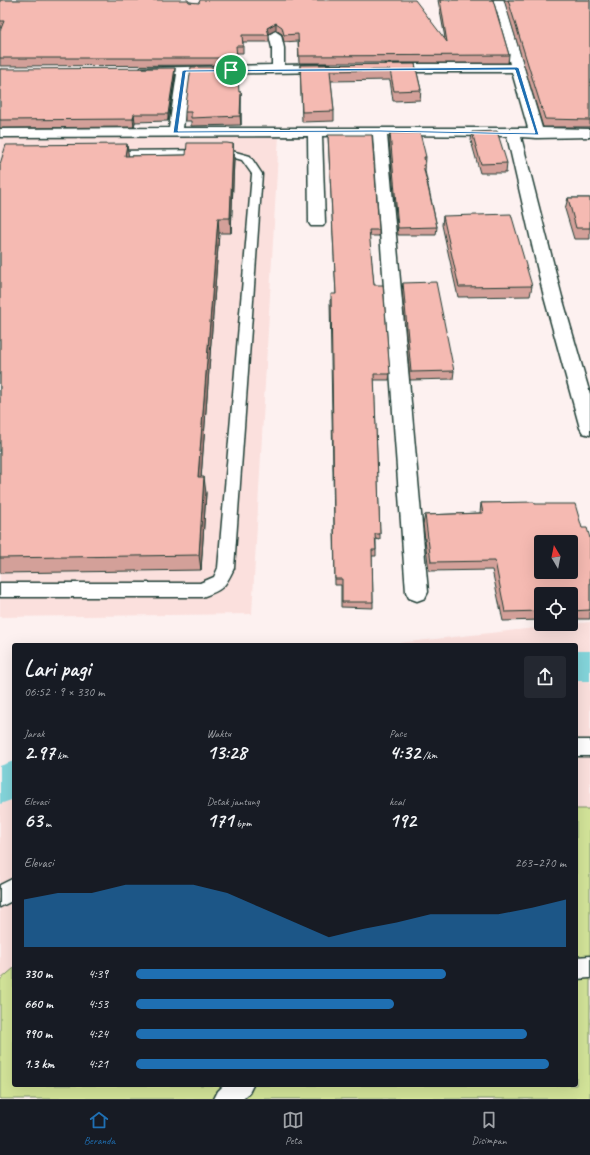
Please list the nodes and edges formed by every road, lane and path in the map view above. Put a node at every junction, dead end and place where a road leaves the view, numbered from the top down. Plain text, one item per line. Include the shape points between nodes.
1 (498, 0) edge
2 (275, 35) edge
3 (278, 68) junction
4 (342, 68) edge
5 (373, 68) edge
6 (517, 68) junction
7 (136, 71) edge
8 (184, 71) junction
9 (315, 131) junction
10 (380, 131) junction
11 (0, 133) edge
12 (175, 133) junction
13 (590, 133) edge
14 (513, 134) junction
15 (537, 134) junction
16 (92, 154) edge
17 (317, 223) dead end
18 (590, 428) edge
19 (0, 590) edge
20 (416, 592) dead end
21 (578, 748) edge
22 (590, 748) edge
23 (12, 889) edge
24 (0, 897) edge
25 (590, 967) edge
26 (578, 968) edge
27 (239, 1087) edge
28 (226, 1099) edge

1 - 6 street
2 - 3 street
3 - 4 street
3 - 8 street
5 - 6 street
6 - 15 street
7 - 8 street
8 - 12 street
9 - 10 street
9 - 12 street
9 - 17 street
10 - 14 street
10 - 20 street
11 - 12 street
13 - 15 street
14 - 15 street
14 - 18 street via 553,298
16 - 19 lane via 228,153 246,157 253,164 257,174 226,568 220,581 202,590
21 - 22 lane
23 - 24 lane
25 - 26 lane
27 - 28 lane

